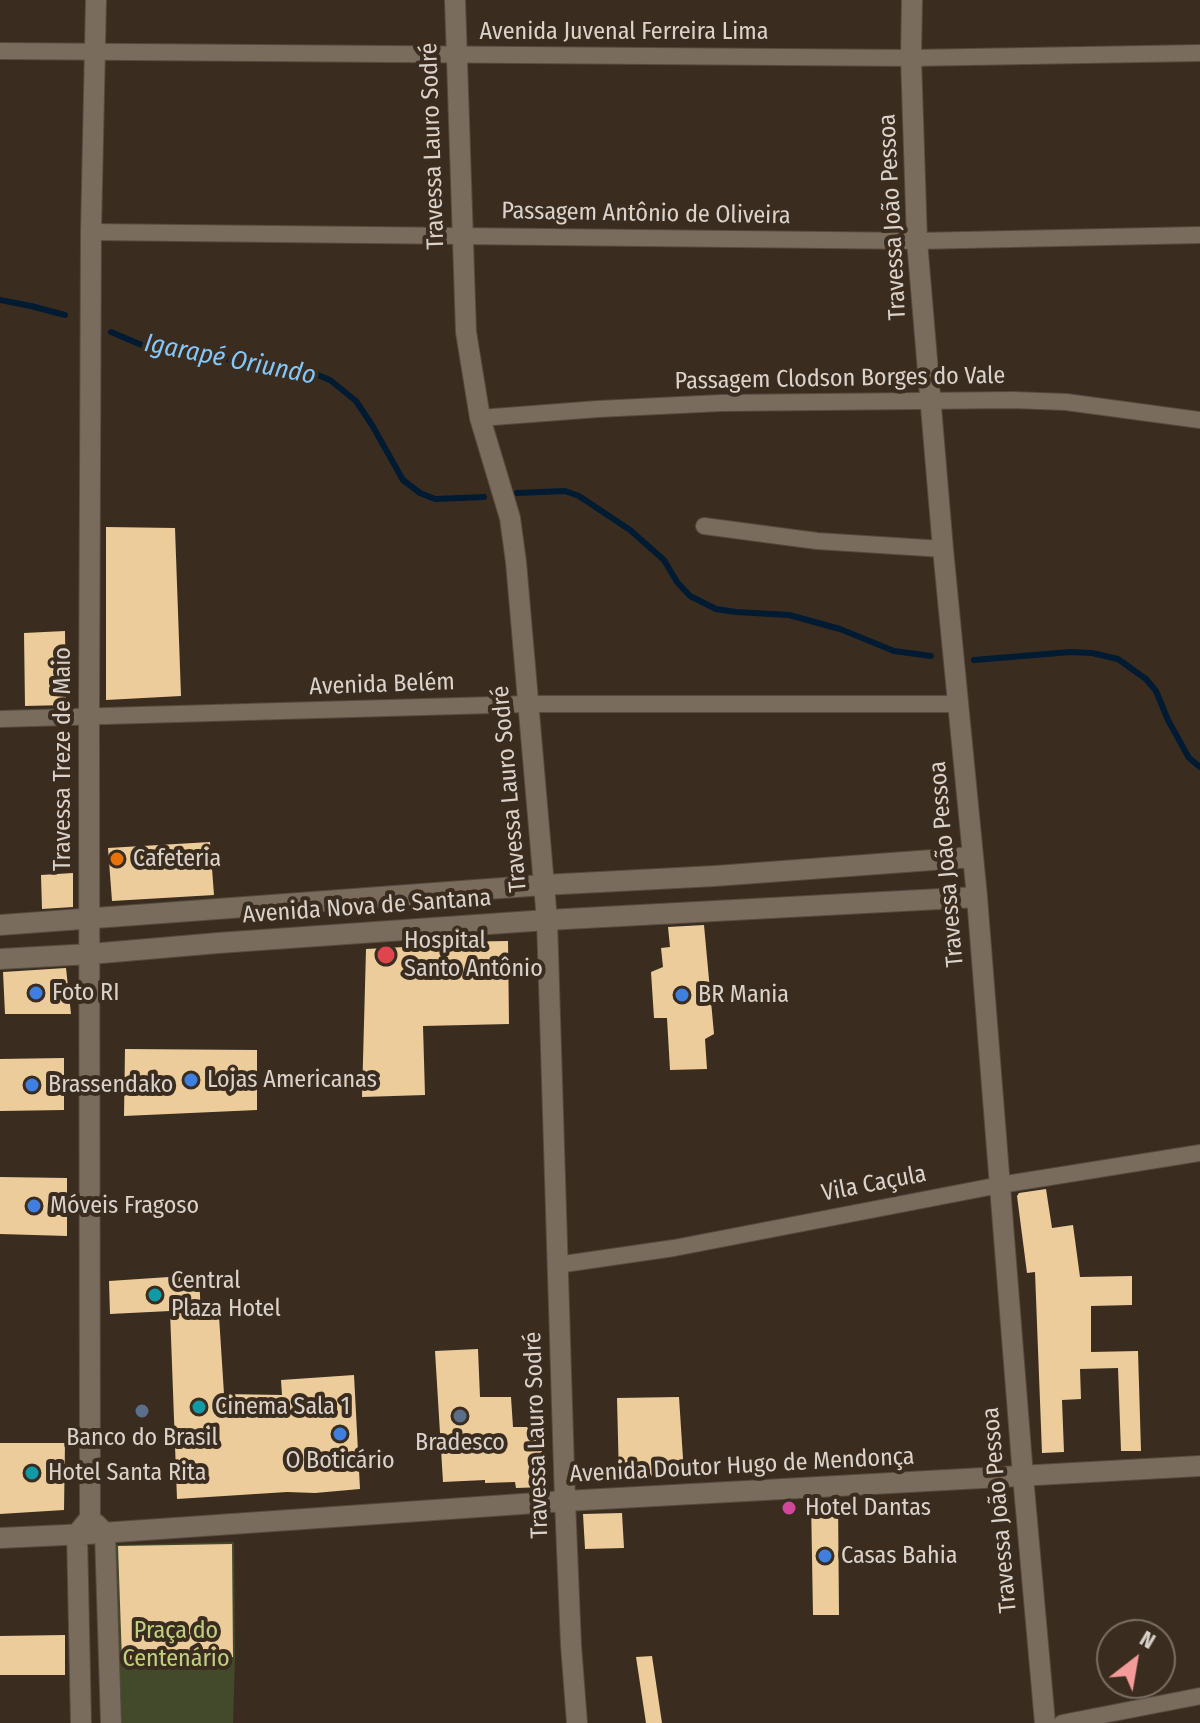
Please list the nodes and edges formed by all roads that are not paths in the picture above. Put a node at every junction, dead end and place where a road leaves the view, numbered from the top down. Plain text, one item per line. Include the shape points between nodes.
1 (96, 0) edge
2 (455, 0) edge
3 (912, 0) edge
4 (0, 51) edge
5 (96, 52) junction
6 (1200, 53) edge
7 (456, 55) junction
8 (911, 58) junction
9 (91, 232) junction
10 (1200, 235) edge
11 (461, 236) junction
12 (917, 241) junction
13 (931, 402) junction
14 (480, 418) junction
15 (1200, 420) edge
16 (704, 526) dead end
17 (943, 549) junction
18 (529, 704) junction
19 (958, 704) junction
20 (89, 717) junction
21 (0, 719) edge
22 (973, 857) junction
23 (715, 876) junction
24 (543, 885) junction
25 (977, 897) junction
26 (297, 904) junction
27 (215, 910) junction
28 (716, 911) junction
29 (90, 919) junction
30 (547, 920) junction
31 (0, 925) edge
32 (299, 938) junction
33 (218, 943) junction
34 (90, 954) junction
35 (0, 959) edge
36 (1200, 1153) edge
37 (1000, 1185) junction
38 (557, 1265) junction
39 (1200, 1466) edge
40 (1023, 1476) junction
41 (565, 1501) junction
42 (83, 1526) junction
43 (105, 1533) junction
44 (0, 1538) edge
45 (110, 1684) junction
46 (80, 1686) junction
47 (1200, 1696) edge
48 (81, 1723) edge
49 (111, 1723) edge
50 (577, 1723) edge
51 (1045, 1723) edge
52 (1062, 1723) edge

1 - 5 street, Travessa Treze de Maio
2 - 7 street, Travessa Lauro Sodré
3 - 8 street, Travessa João Pessoa
4 - 5 street, Avenida Juvenal Ferreira Lima
5 - 7 street, Avenida Juvenal Ferreira Lima
5 - 9 street, Travessa Treze de Maio
6 - 8 street, Avenida Juvenal Ferreira Lima
7 - 8 street, Avenida Juvenal Ferreira Lima
7 - 11 street, Travessa Lauro Sodré
8 - 12 street, Travessa João Pessoa
9 - 11 street, Passagem Antônio de Oliveira
9 - 20 street, Travessa Treze de Maio
10 - 12 street, Passagem Antônio de Oliveira
11 - 12 street, Passagem Antônio de Oliveira
11 - 14 street, Travessa Lauro Sodré via 466,332
12 - 13 street, Travessa João Pessoa
13 - 14 street, Passagem Clodson Borges do Vale via 721,403
13 - 15 street, Passagem Clodson Borges do Vale via 1066,402
13 - 17 street, Travessa João Pessoa
14 - 18 street, Travessa Lauro Sodré via 510,518
16 - 17 street via 817,541
17 - 19 street, Travessa João Pessoa
18 - 19 street, Avenida Belém
18 - 20 street, Avenida Belém
18 - 24 street, Travessa Lauro Sodré
19 - 22 street, Travessa João Pessoa
20 - 21 street, Avenida Belém
20 - 29 street, Travessa Treze de Maio
22 - 23 street, Avenida Nova de Santana
22 - 25 street, Travessa João Pessoa
23 - 24 street, Avenida Nova de Santana
23 - 28 street
24 - 26 street, Avenida Nova de Santana
24 - 30 street, Travessa Lauro Sodré
25 - 28 street, Avenida Nova de Santana
25 - 37 street, Travessa João Pessoa
26 - 27 street, Avenida Nova de Santana
26 - 32 street
27 - 29 street, Avenida Nova de Santana
27 - 33 street
28 - 30 street, Avenida Nova de Santana
29 - 31 street, Avenida Nova de Santana
29 - 34 street, Travessa Treze de Maio
30 - 32 street, Avenida Nova de Santana
30 - 38 street, Travessa Lauro Sodré
32 - 33 street, Avenida Nova de Santana
33 - 34 street, Avenida Nova de Santana
34 - 35 street, Avenida Nova de Santana
34 - 42 street, Travessa Treze de Maio
36 - 37 street, Vila Caçula
37 - 38 street, Vila Caçula via 674,1248
37 - 40 street, Travessa João Pessoa
38 - 41 street, Travessa Lauro Sodré
39 - 40 street, Avenida Doutor Hugo de Mendonça
40 - 41 street, Avenida Doutor Hugo de Mendonça
40 - 51 street, Travessa João Pessoa
41 - 43 street, Avenida Doutor Hugo de Mendonça
41 - 50 street, Travessa Lauro Sodré
42 - 43 street, Avenida Doutor Hugo de Mendonça
42 - 44 street, Avenida Doutor Hugo de Mendonça
42 - 46 street, Travessa Treze de Maio
43 - 45 street
45 - 46 street
45 - 49 street
46 - 48 street, Travessa Treze de Maio
47 - 52 street

